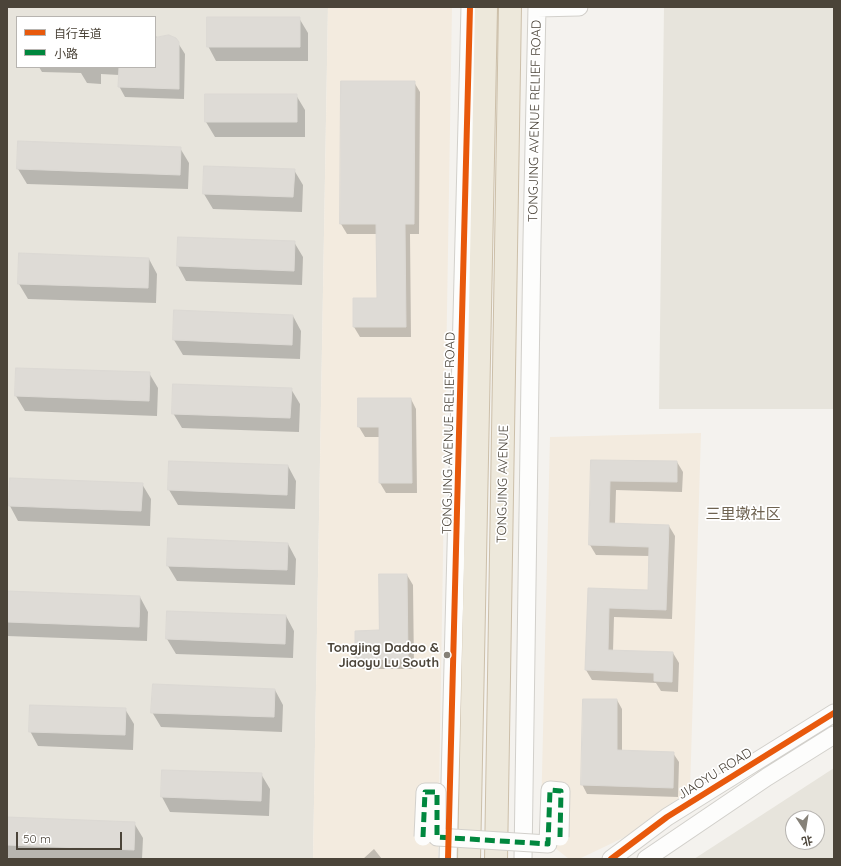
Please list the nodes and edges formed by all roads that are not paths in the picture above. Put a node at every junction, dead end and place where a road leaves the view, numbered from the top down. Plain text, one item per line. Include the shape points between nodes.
1 (470, 7) edge
2 (477, 7) edge
3 (486, 7) edge
4 (510, 7) edge
5 (519, 7) edge
6 (537, 7) edge
7 (579, 7) edge
8 (509, 108) junction
9 (483, 112) junction
10 (834, 713) edge
11 (834, 735) edge
12 (423, 837) dead end
13 (560, 837) dead end
14 (448, 859) edge
15 (469, 859) edge
16 (496, 859) edge
17 (523, 859) edge
18 (611, 859) edge
19 (646, 859) edge

1 - 14 street, TONGJING AVENUE RELIEF ROAD
2 - 9 highway
3 - 9 highway
4 - 8 highway
5 - 8 highway
6 - 7 street
6 - 17 street, TONGJING AVENUE RELIEF ROAD
8 - 16 highway, TONGJING AVENUE
9 - 15 highway, TONGJING AVENUE
10 - 18 street, JIAOYU ROAD via 667,817
11 - 19 street
12 - 13 street, bridge via 425,792 437,792 436,837 548,844 550,790 562,791

